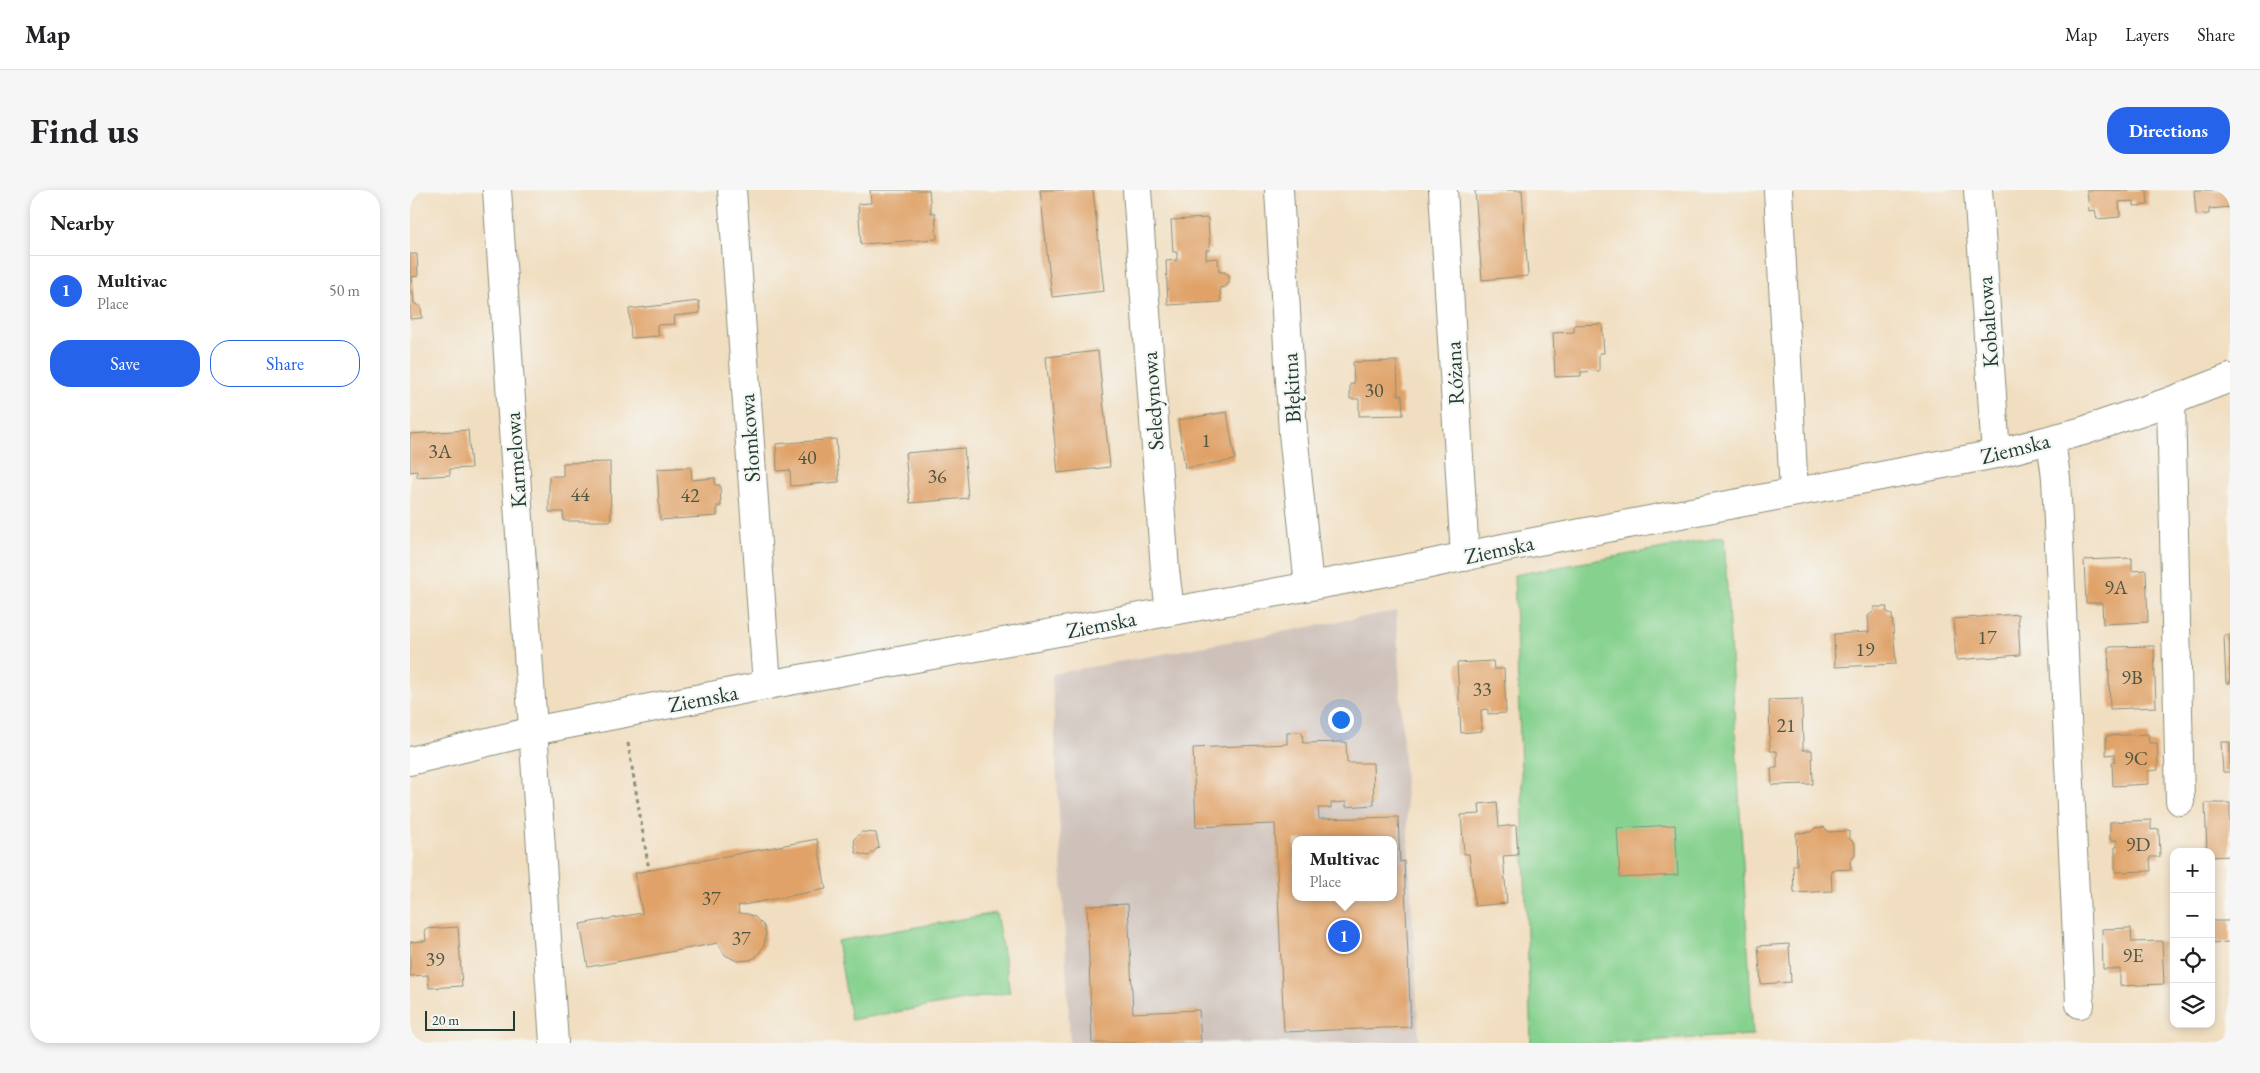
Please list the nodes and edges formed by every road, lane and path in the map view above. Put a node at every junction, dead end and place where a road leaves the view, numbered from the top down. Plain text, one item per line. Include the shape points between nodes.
1 (497, 190) edge
2 (732, 190) edge
3 (1137, 190) edge
4 (1279, 190) edge
5 (1443, 190) edge
6 (1778, 190) edge
7 (1978, 190) edge
8 (2230, 378) edge
9 (2171, 401) junction
10 (2051, 440) junction
11 (1996, 454) junction
12 (1794, 492) junction
13 (1465, 557) junction
14 (1309, 586) junction
15 (1170, 611) junction
16 (767, 686) junction
17 (533, 731) junction
18 (627, 741) dead end
19 (410, 761) edge
20 (2180, 801) dead end
21 (649, 870) dead end
22 (2080, 1004) dead end
23 (554, 1043) edge

1 - 17 street, Karmelowa
2 - 16 street, Słomkowa
3 - 15 street, Seledynowa
4 - 14 street, Błękitna via 1293,433
5 - 13 street, Różana
6 - 12 street
7 - 11 street, Kobaltowa
8 - 9 street, Ziemska
9 - 10 street, Ziemska
9 - 20 street
10 - 11 street, Ziemska
10 - 22 street via 2056,478
11 - 12 street, Ziemska
12 - 13 street, Ziemska
13 - 14 street, Ziemska
14 - 15 street, Ziemska
15 - 16 street, Ziemska
16 - 17 street, Ziemska
17 - 19 street, Ziemska
17 - 23 street, Karmelowa
18 - 21 path

